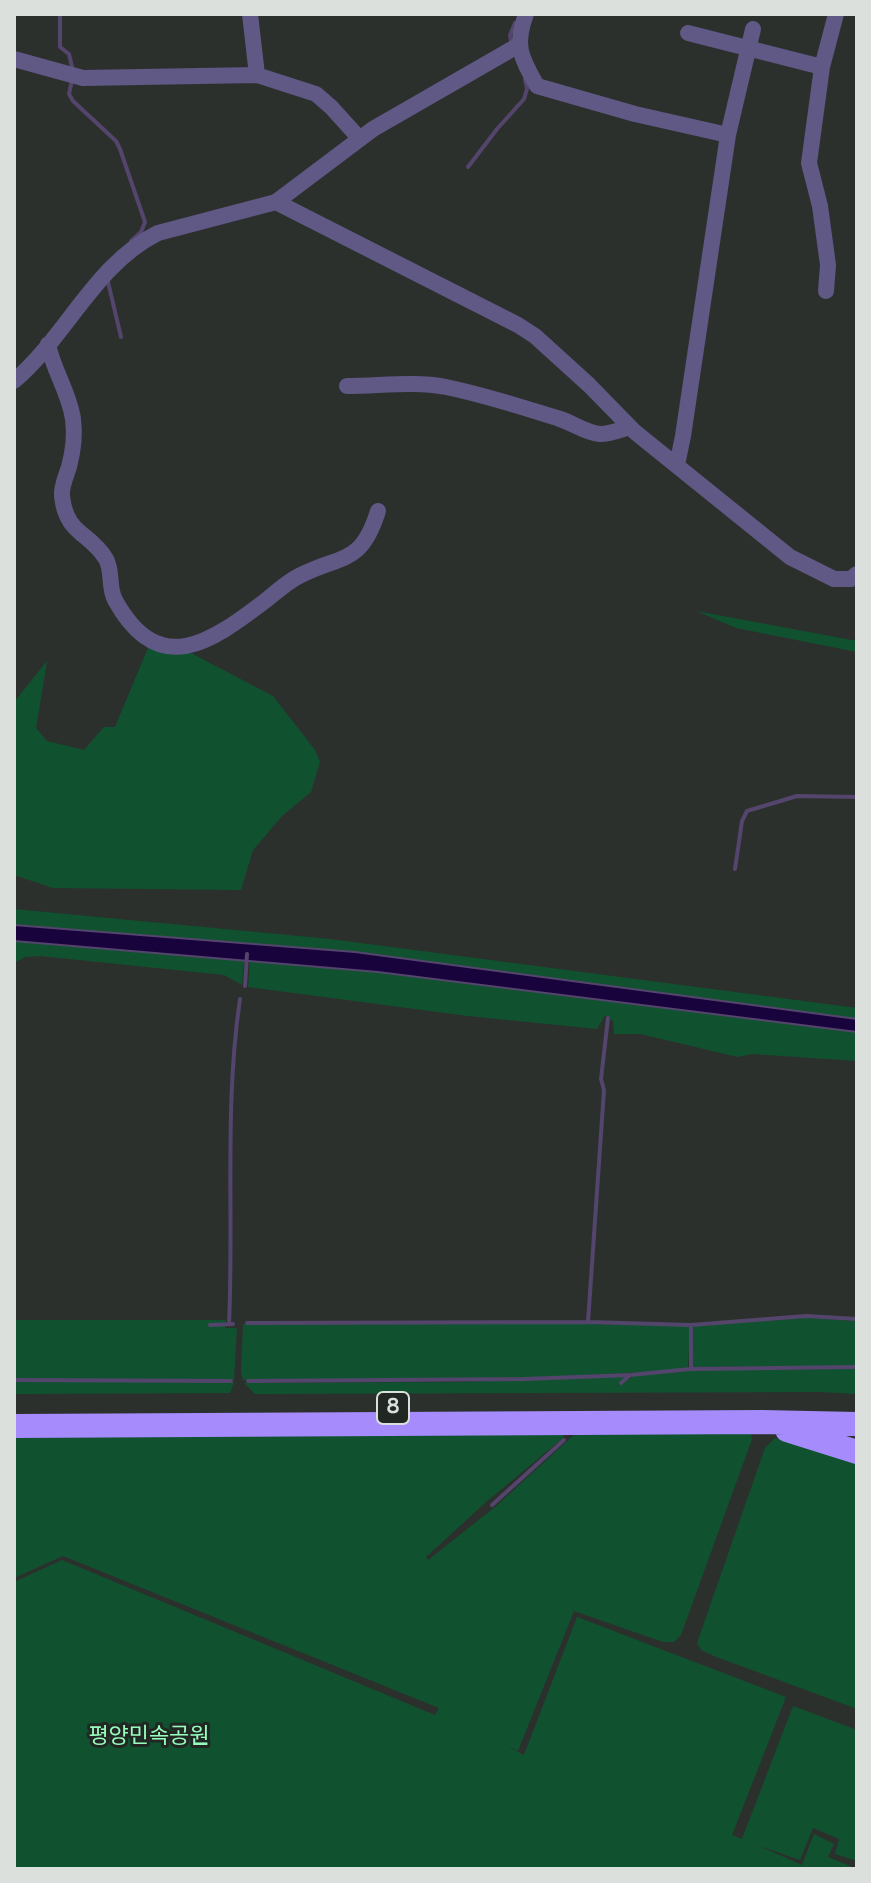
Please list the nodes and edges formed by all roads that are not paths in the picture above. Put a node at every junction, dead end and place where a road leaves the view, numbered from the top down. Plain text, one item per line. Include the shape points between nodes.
1 (250, 14) edge
2 (526, 14) edge
3 (836, 14) edge
4 (753, 29) dead end
5 (688, 33) dead end
6 (519, 45) junction
7 (748, 50) junction
8 (14, 59) edge
9 (822, 67) junction
10 (257, 75) junction
11 (728, 135) junction
12 (360, 139) junction
13 (276, 202) junction
14 (826, 291) dead end
15 (48, 344) junction
16 (14, 381) edge
17 (347, 386) dead end
18 (630, 427) junction
19 (677, 465) junction
20 (378, 511) dead end
21 (857, 574) edge
22 (857, 1408) edge
23 (14, 1409) edge
24 (762, 1422) junction
25 (857, 1424) edge
26 (14, 1426) edge
27 (857, 1452) edge

1 - 10 street
2 - 6 street
3 - 9 street
4 - 7 street
5 - 7 street
6 - 11 street via 537,86
6 - 12 street
7 - 9 street
7 - 11 street
8 - 10 street via 83,78
9 - 14 street via 809,163 828,265
10 - 12 street via 316,94
11 - 19 street
12 - 13 street
13 - 15 street via 141,241
13 - 18 street via 512,321 535,336
15 - 16 street
15 - 20 street via 74,420 64,509 71,526 106,560 113,597 127,619 151,640 186,648 221,634 298,576 355,553 371,533
17 - 18 street via 445,387 590,432
18 - 19 street
19 - 21 street via 790,557 834,579
22 - 23 highway, 8
24 - 25 highway, 8
24 - 26 highway, 8
24 - 27 highway

